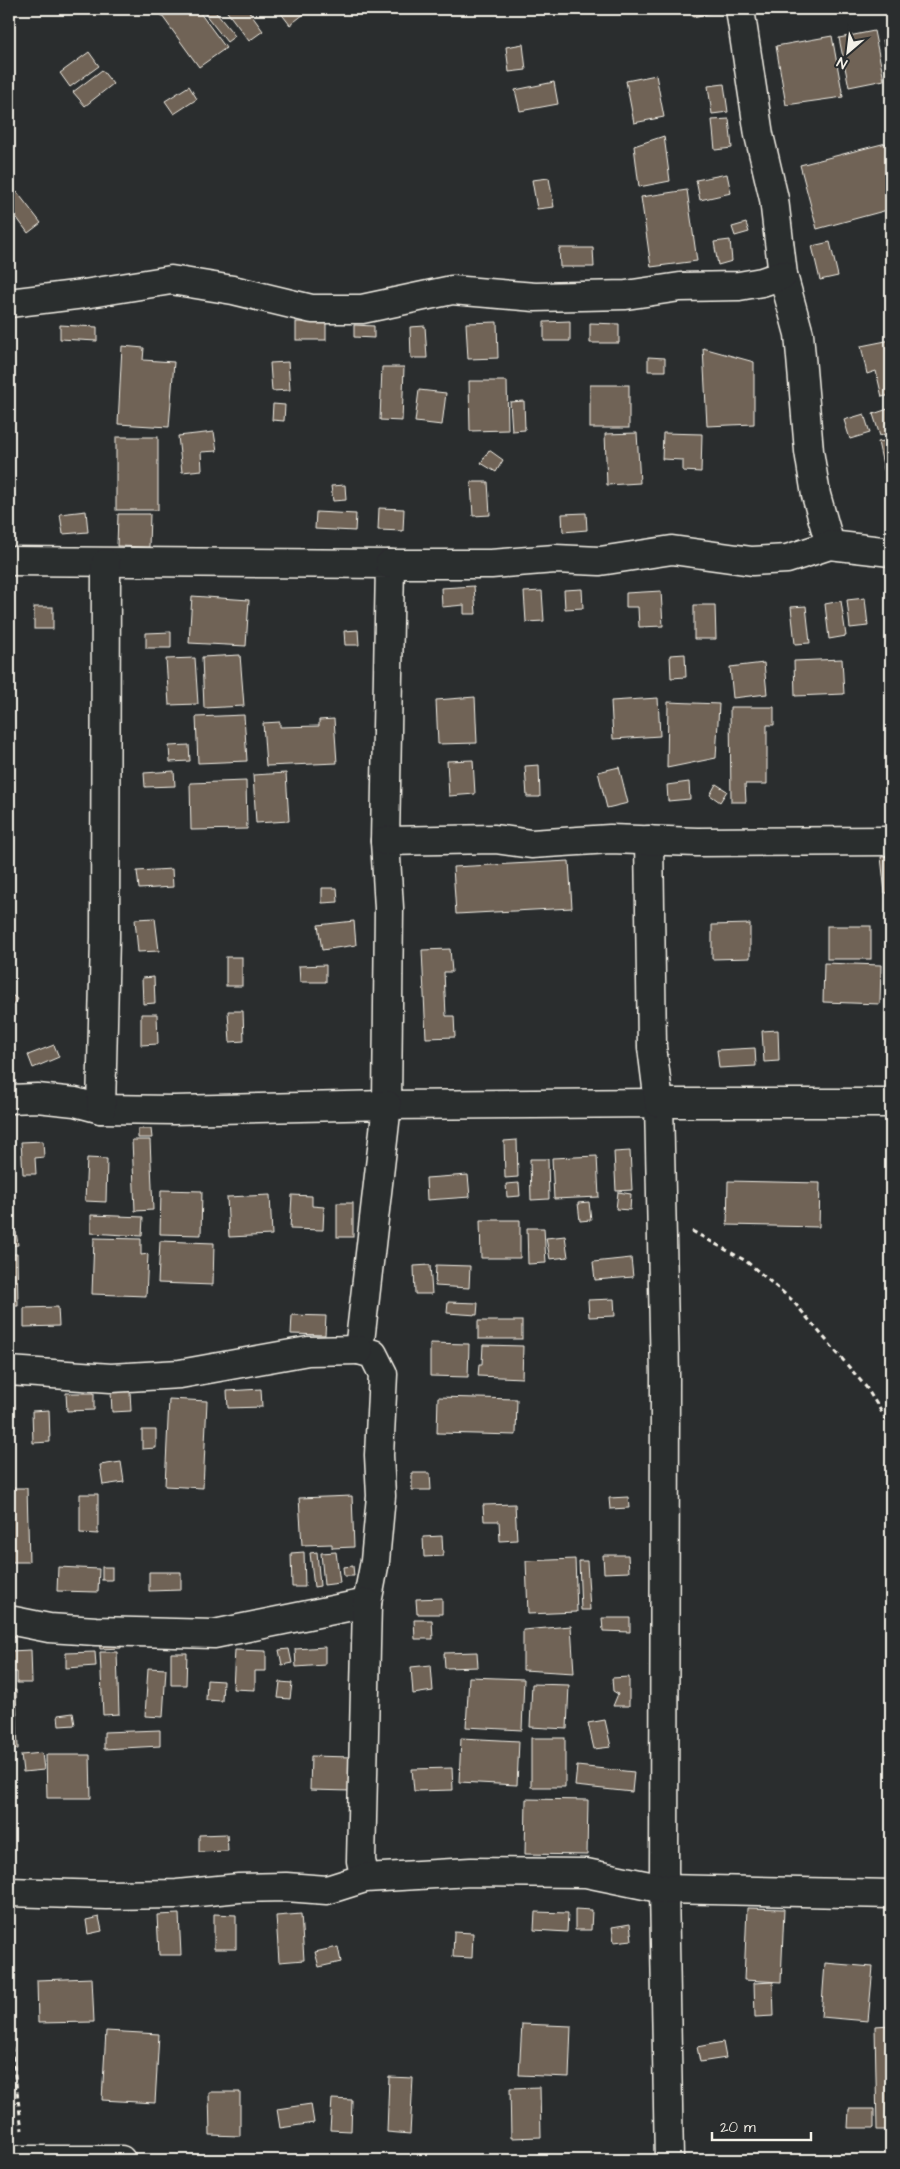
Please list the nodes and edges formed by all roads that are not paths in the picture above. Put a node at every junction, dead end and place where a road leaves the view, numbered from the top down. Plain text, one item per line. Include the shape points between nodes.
1 (740, 9) edge
2 (782, 275) junction
3 (9, 303) edge
4 (830, 545) junction
5 (891, 552) edge
6 (9, 562) edge
7 (106, 563) junction
8 (390, 564) junction
9 (649, 840) junction
10 (385, 841) junction
11 (891, 841) edge
12 (9, 1099) edge
13 (891, 1103) edge
14 (659, 1104) junction
15 (387, 1105) junction
16 (101, 1109) junction
17 (359, 1350) junction
18 (9, 1371) edge
19 (367, 1603) junction
20 (9, 1620) edge
21 (365, 1878) junction
22 (664, 1889) junction
23 (9, 1892) edge
24 (891, 1894) edge
25 (17, 2160) edge
26 (121, 2160) edge
27 (669, 2160) edge

1 - 2 street via 759,135 774,199
2 - 3 street via 739,286 680,287 626,295 534,297 452,290 362,309 312,309 233,290 172,280
2 - 4 street via 799,334 809,451 816,495
4 - 5 street
4 - 8 street via 787,559 752,561 672,550 600,561
6 - 7 street
7 - 8 street
7 - 16 street
8 - 10 street
9 - 10 street via 531,844 495,839
9 - 11 street
9 - 14 street via 652,1047
10 - 15 street via 389,908
12 - 16 street via 75,1102
13 - 14 street
14 - 15 street
14 - 22 street via 665,1375
15 - 16 street
15 - 17 street
17 - 18 street via 308,1351 180,1374 111,1378
17 - 19 street via 373,1354 383,1374 379,1455 381,1496
19 - 20 street via 214,1634 49,1628
19 - 21 street via 361,1854
21 - 22 street via 471,1872 586,1873
21 - 23 street via 328,1890 239,1888 177,1894 106,1895
22 - 24 street
22 - 27 street
25 - 26 street

